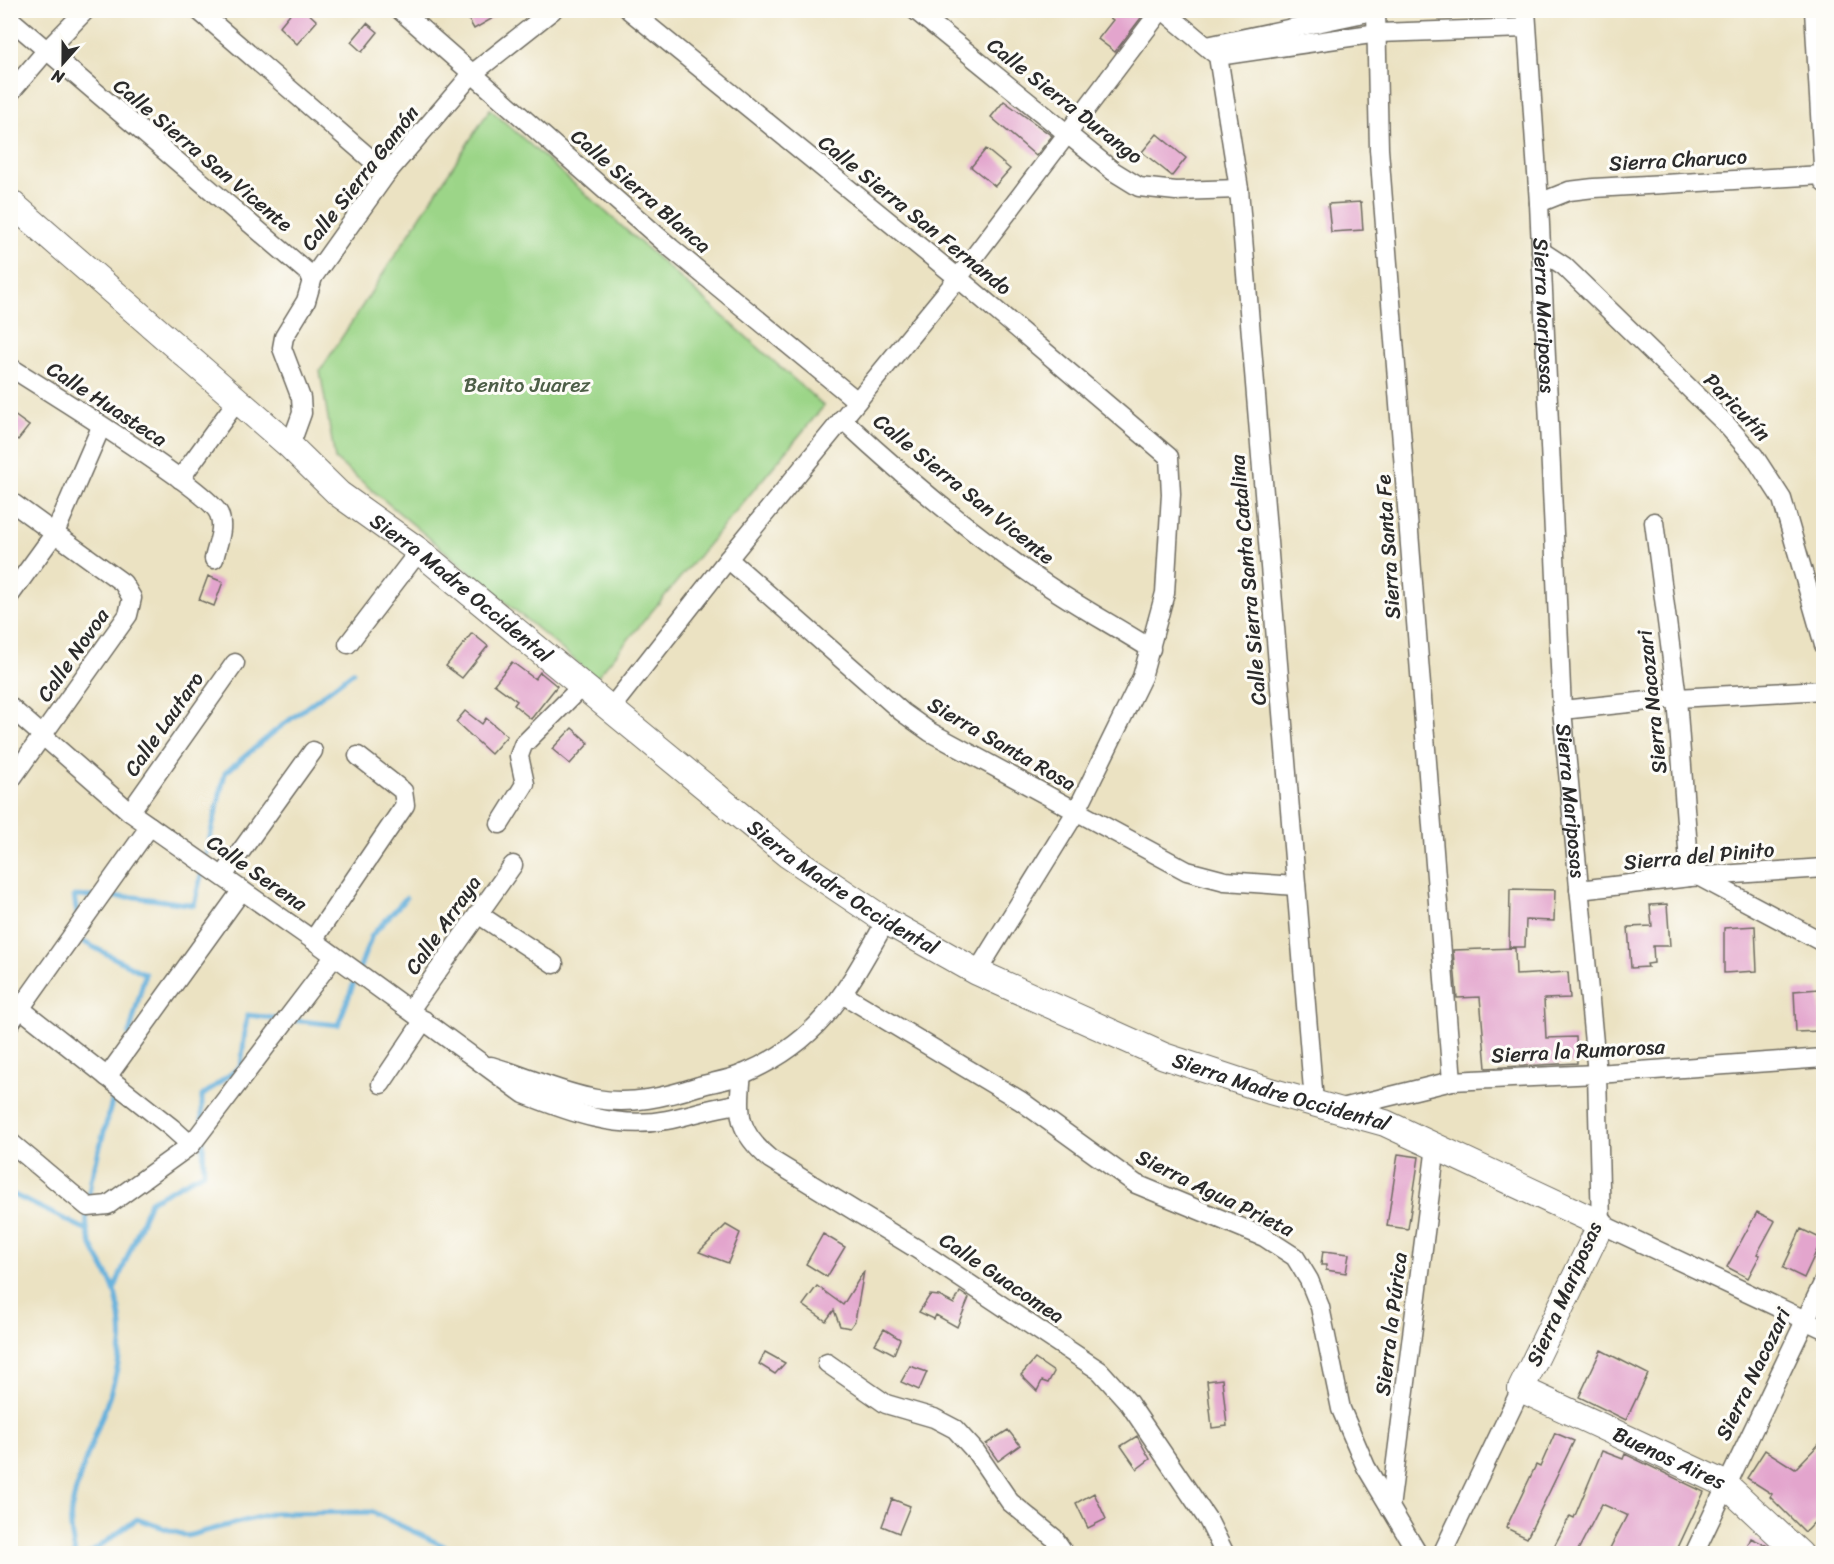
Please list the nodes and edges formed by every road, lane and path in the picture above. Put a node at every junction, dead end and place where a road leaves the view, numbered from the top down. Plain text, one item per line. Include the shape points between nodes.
1 (86, 10) edge
2 (198, 10) edge
3 (400, 10) edge
4 (553, 10) edge
5 (629, 10) edge
6 (915, 10) edge
7 (1162, 10) edge
8 (1377, 10) edge
9 (1814, 10) edge
10 (10, 19) edge
11 (1526, 19) edge
12 (1378, 33) junction
13 (46, 51) junction
14 (1212, 51) junction
15 (472, 74) junction
16 (10, 93) edge
17 (1069, 132) junction
18 (387, 173) junction
19 (1823, 179) edge
20 (1239, 189) junction
21 (10, 202) edge
22 (1539, 203) junction
23 (1541, 251) junction
24 (313, 277) junction
25 (958, 278) junction
26 (10, 367) edge
27 (857, 400) junction
28 (237, 401) junction
29 (842, 419) junction
30 (101, 427) junction
31 (290, 446) junction
32 (180, 478) junction
33 (10, 501) edge
34 (1654, 522) dead end
35 (55, 533) junction
36 (419, 551) junction
37 (214, 559) dead end
38 (728, 559) junction
39 (10, 595) edge
40 (348, 644) dead end
41 (1824, 645) edge
42 (1151, 649) junction
43 (234, 663) dead end
44 (583, 685) junction
45 (1824, 690) edge
46 (1677, 698) junction
47 (10, 707) edge
48 (611, 708) junction
49 (1562, 710) junction
50 (45, 734) junction
51 (313, 751) dead end
52 (358, 756) dead end
53 (10, 781) edge
54 (130, 812) junction
55 (1076, 812) junction
56 (500, 824) dead end
57 (150, 826) junction
58 (513, 865) dead end
59 (1824, 868) edge
60 (224, 876) junction
61 (1694, 876) junction
62 (1296, 886) junction
63 (242, 890) junction
64 (1579, 890) junction
65 (478, 914) junction
66 (886, 921) junction
67 (314, 940) junction
68 (1824, 943) edge
69 (334, 957) junction
70 (554, 964) dead end
71 (977, 972) junction
72 (844, 994) junction
73 (417, 1015) junction
74 (16, 1016) edge
75 (1824, 1058) edge
76 (487, 1065) junction
77 (742, 1074) junction
78 (1597, 1074) junction
79 (107, 1077) junction
80 (1452, 1081) junction
81 (381, 1084) dead end
82 (1314, 1102) junction
83 (739, 1104) junction
84 (1338, 1109) junction
85 (10, 1142) edge
86 (191, 1145) junction
87 (1436, 1146) junction
88 (1601, 1224) junction
89 (1824, 1281) edge
90 (1804, 1320) junction
91 (1824, 1329) edge
92 (827, 1363) dead end
93 (1521, 1389) junction
94 (1725, 1484) junction
95 (1390, 1508) junction
96 (1065, 1554) edge
97 (1226, 1554) edge
98 (1418, 1554) edge
99 (1442, 1554) edge
100 (1694, 1554) edge
101 (1800, 1554) edge

1 - 13 street
2 - 18 street
3 - 15 street, Calle Sierra Blanca
4 - 15 street, Calle Sierra Gamón
5 - 25 street, Calle Sierra San Fernando
6 - 17 street, Calle Sierra Durango
7 - 14 street
7 - 17 street
8 - 12 street, Sierra Santa Fe
8 - 14 street
9 - 19 street
10 - 13 street, Calle Sierra San Vicente
11 - 12 street
11 - 22 street, Sierra Mariposas
12 - 14 street
12 - 80 street, Sierra Santa Fe via 1379,149
13 - 16 street
13 - 24 street, Calle Sierra San Vicente
14 - 20 street, Calle Sierra Santa Catalina
15 - 18 street, Calle Sierra Gamón
15 - 27 street, Calle Sierra Blanca via 671,248
17 - 20 street, Calle Sierra Durango via 1113,171 1139,187 1176,191
17 - 25 street
18 - 24 street, Calle Sierra Gamón
19 - 22 street, Sierra Charuco via 1594,188 1569,191
20 - 62 street, Calle Sierra Santa Catalina
21 - 28 street, Sierra Madre Occidental
22 - 23 street, Sierra Mariposas
23 - 41 street, Paricutín via 1564,266 1754,456 1782,499
23 - 49 street, Sierra Mariposas
24 - 31 street, Calle Sierra Gamón via 306,301 284,337 282,348 301,405
25 - 27 street
25 - 42 street, Calle Sierra San Fernando via 1169,457 1165,592
26 - 30 street, Calle Huasteca
27 - 29 street
28 - 31 street, Sierra Madre Occidental
28 - 32 street
29 - 38 street
29 - 42 street, Calle Sierra San Vicente via 992,546 1043,583
30 - 32 street, Calle Huasteca
30 - 35 street
31 - 36 street, Sierra Madre Occidental via 339,494
32 - 37 street, Calle Huasteca via 220,515
33 - 35 street
34 - 46 street, Sierra Nacozari
35 - 39 street
35 - 50 street, Calle Novoa via 123,583 132,598 128,615
36 - 40 street
36 - 44 street, Sierra Madre Occidental
38 - 48 street
38 - 55 street, Sierra Santa Rosa via 902,712 956,747
42 - 55 street via 1142,677
43 - 54 street, Calle Lautaro
44 - 48 street, Sierra Madre Occidental
44 - 56 street via 523,745 519,756 525,784
45 - 46 street
46 - 49 street
46 - 61 street, Sierra Nacozari
47 - 50 street, Calle Serena
48 - 66 street, Sierra Madre Occidental via 788,855
49 - 64 street, Sierra Mariposas
50 - 53 street, Calle Novoa
50 - 54 street, Calle Serena
51 - 60 street
52 - 67 street via 403,791 405,805
54 - 57 street, Calle Serena
55 - 62 street, Sierra Santa Rosa via 1187,871 1205,877
55 - 71 street
57 - 60 street, Calle Serena
57 - 74 street
58 - 65 street, Calle Arraya
59 - 61 street, Sierra del Pinito
60 - 63 street, Calle Serena
61 - 64 street, Sierra del Pinito
61 - 68 street
62 - 82 street, Calle Sierra Santa Catalina
63 - 67 street, Calle Serena
63 - 79 street
64 - 78 street, Sierra Mariposas
65 - 70 street
65 - 73 street, Calle Arraya
66 - 71 street, Sierra Madre Occidental
66 - 72 street, Calle Serena
67 - 69 street, Calle Serena
69 - 73 street, Calle Serena
69 - 86 street
71 - 82 street, Sierra Madre Occidental via 1164,1056
72 - 77 street, Calle Serena via 812,1033 792,1049
72 - 95 street, Sierra Agua Prieta via 1021,1101 1136,1184 1264,1237 1295,1257 1320,1307 1341,1409 1366,1467
73 - 76 street, Calle Serena
73 - 81 street, Calle Arraya
74 - 79 street
75 - 78 street, Sierra la Rumorosa
76 - 77 street, Calle Serena via 595,1099 620,1102 664,1096
76 - 83 street, Calle Serena via 524,1094 561,1109 621,1123 668,1120
77 - 83 street, Calle Guacomea
78 - 80 street, Sierra la Rumorosa
78 - 88 street, Sierra Mariposas
79 - 86 street
80 - 84 street, Sierra la Rumorosa
82 - 84 street, Sierra Madre Occidental
83 - 97 street, Calle Guacomea via 743,1130 770,1159 917,1249 1100,1371 1128,1402 1208,1520
84 - 87 street, Sierra Madre Occidental via 1384,1123
85 - 86 street via 88,1207 97,1208 108,1206
87 - 88 street, Sierra Madre Occidental
87 - 95 street, Sierra la Púrica
88 - 90 street, Sierra Madre Occidental
88 - 93 street, Sierra Mariposas
89 - 90 street, Sierra Nacozari
90 - 91 street, Sierra Madre Occidental
90 - 94 street, Sierra Nacozari
92 - 96 street via 886,1404 934,1418 955,1429 1010,1502 1054,1538
93 - 94 street, Buenos Aires
93 - 99 street, Sierra Mariposas
94 - 100 street, Sierra Nacozari
94 - 101 street, Buenos Aires
95 - 98 street, Sierra Agua Prieta

